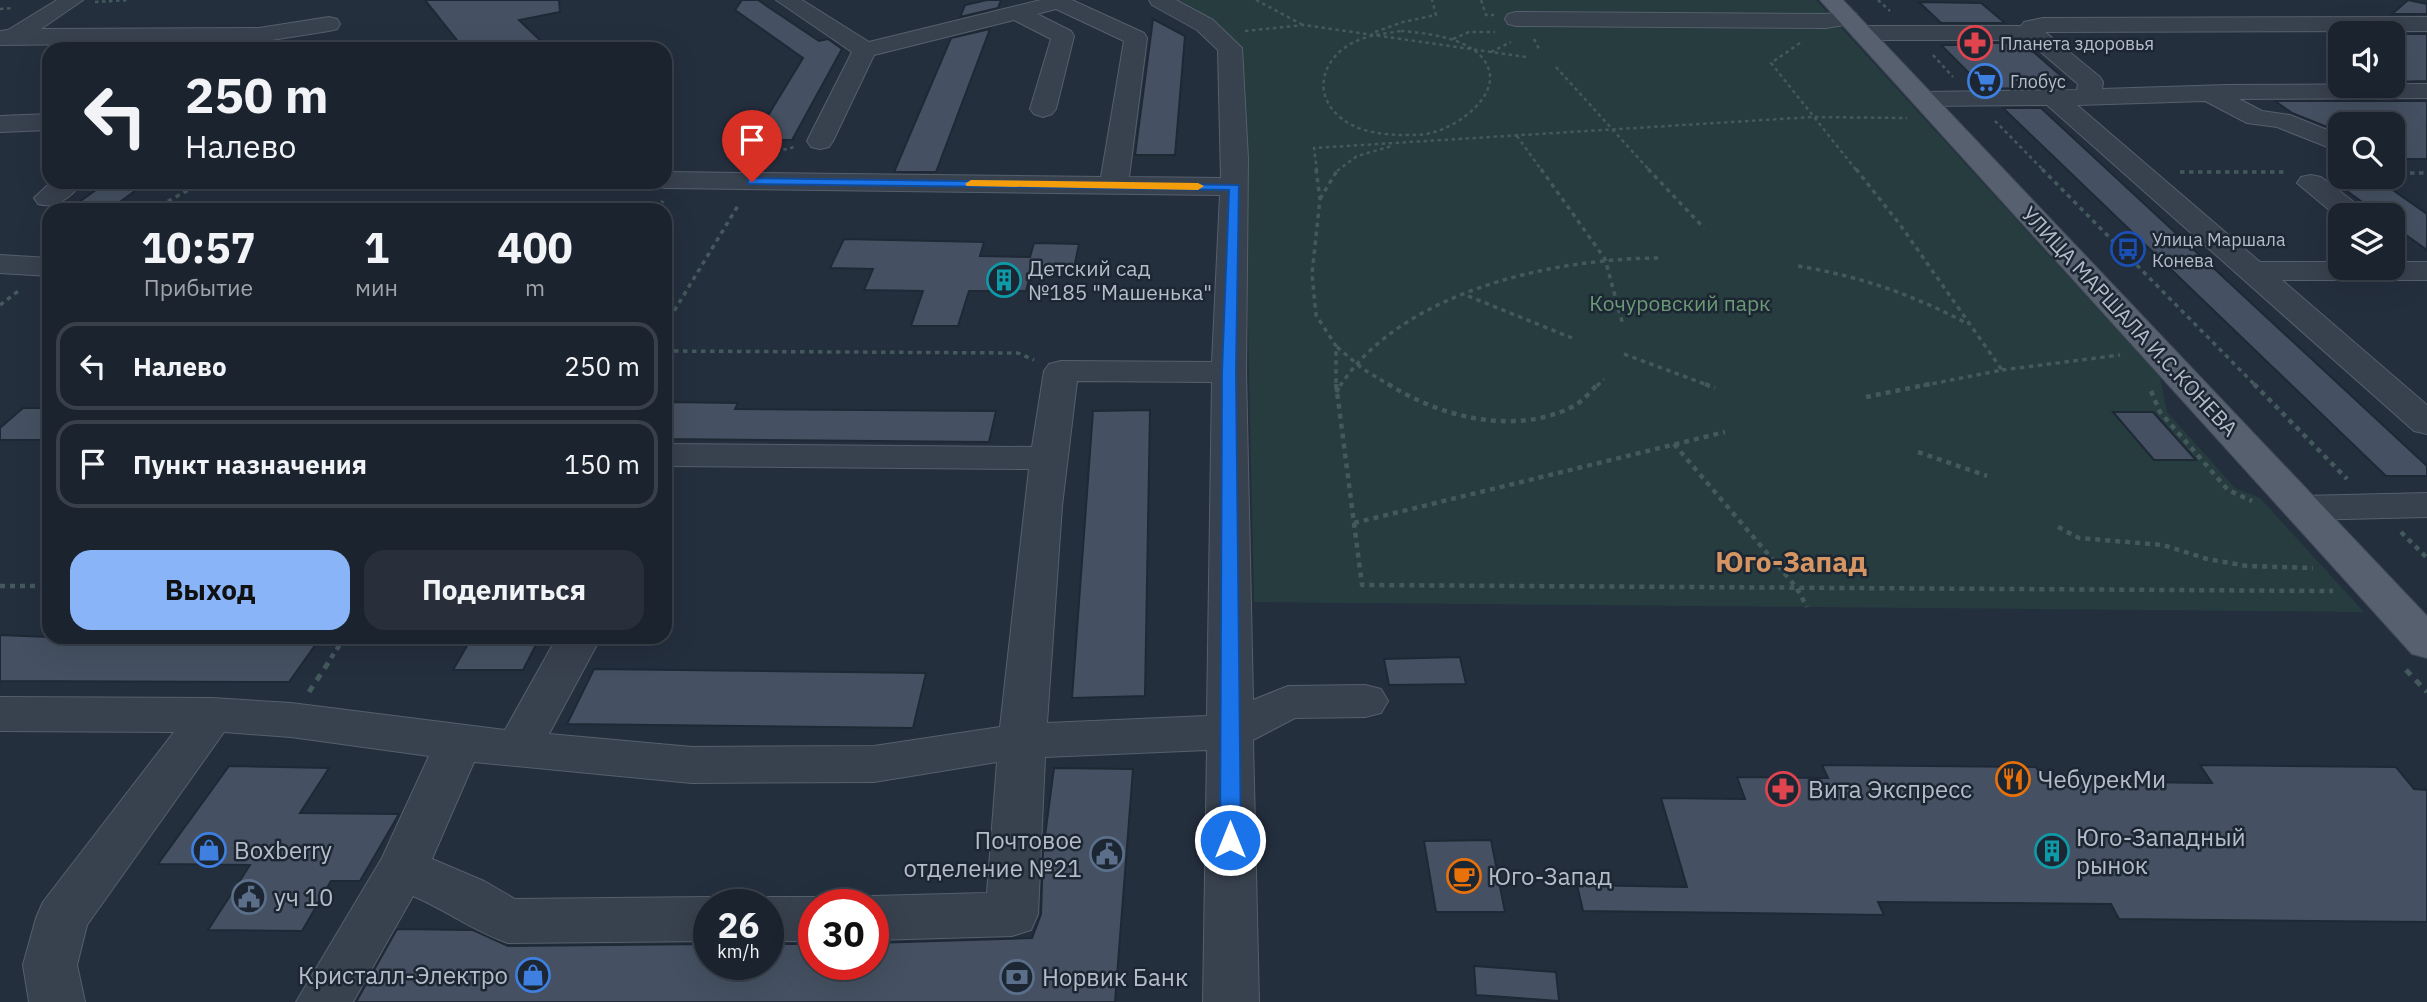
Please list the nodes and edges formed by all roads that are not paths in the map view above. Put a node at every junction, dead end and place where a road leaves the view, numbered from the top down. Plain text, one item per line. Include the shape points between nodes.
1 (72, 0) edge
2 (787, 0) edge
3 (1160, 0) edge
4 (2384, 0) edge
5 (1056, 1) edge
6 (1015, 12) junction
7 (1847, 17) edge
8 (1516, 19) dead end
9 (328, 24) dead end
10 (2427, 24) edge
11 (2033, 33) junction
12 (259, 35) junction
13 (7, 37) edge
14 (248, 42) edge
15 (865, 50) junction
16 (2427, 91) edge
17 (2210, 94) junction
18 (2088, 97) junction
19 (2055, 99) junction
20 (1917, 108) junction
21 (1043, 109) dead end
22 (42, 122) edge
23 (0, 124) edge
24 (2328, 139) edge
25 (820, 141) dead end
26 (2299, 177) road end
27 (672, 180) edge
28 (1114, 185) junction
29 (1235, 187) junction
30 (2336, 203) edge
31 (2405, 256) edge
32 (42, 260) edge
33 (0, 264) edge
34 (2254, 271) junction
35 (2426, 271) edge
36 (1229, 372) junction
37 (2427, 423) edge
38 (672, 455) edge
39 (1047, 458) junction
40 (2427, 505) edge
41 (2303, 508) junction
42 (2427, 643) edge
43 (575, 644) edge
44 (1365, 701) dead end
45 (0, 714) edge
46 (212, 715) junction
47 (1230, 732) junction
48 (1021, 741) junction
49 (460, 743) junction
50 (518, 748) junction
51 (402, 869) junction
52 (889, 918) edge
53 (693, 919) edge
54 (57, 1002) edge
55 (324, 1002) edge
56 (1231, 1002) edge

1 - 13 street
2 - 15 street
3 - 29 street via 1205,25 1230,48
4 - 10 street
5 - 6 street
5 - 28 street via 1136,38
6 - 15 street
6 - 21 street via 1063,36
7 - 8 street via 1826,21
7 - 11 street via 1912,32
7 - 20 main road, УЛИЦА МАРШАЛА И.С.КОНЕВА
9 - 12 street
10 - 11 street via 2043,25 2032,27
11 - 18 street via 2091,82
12 - 13 street
12 - 14 street
15 - 25 street
16 - 17 street
17 - 18 street
17 - 24 street via 2256,118 2281,120
18 - 19 street
19 - 20 street via 1973,98
19 - 34 street
20 - 41 main road, УЛИЦА МАРШАЛА И.С.КОНЕВА
22 - 23 street
26 - 30 street
27 - 28 street
28 - 29 street
29 - 36 street
31 - 35 street
32 - 33 street
34 - 35 street
34 - 37 street
36 - 39 street via 1061,371
36 - 47 street
38 - 39 street
39 - 48 street
40 - 41 street
41 - 42 main road, УЛИЦА МАРШАЛА И.С.КОНЕВА
43 - 50 street
44 - 47 street via 1288,702
45 - 46 street
46 - 49 street via 291,720
46 - 54 street via 61,918 50,965
47 - 48 street
47 - 56 street
48 - 50 street via 874,764 692,765
48 - 52 street via 1012,914
49 - 50 street
49 - 51 street
51 - 53 street via 466,896 508,921
51 - 55 street

